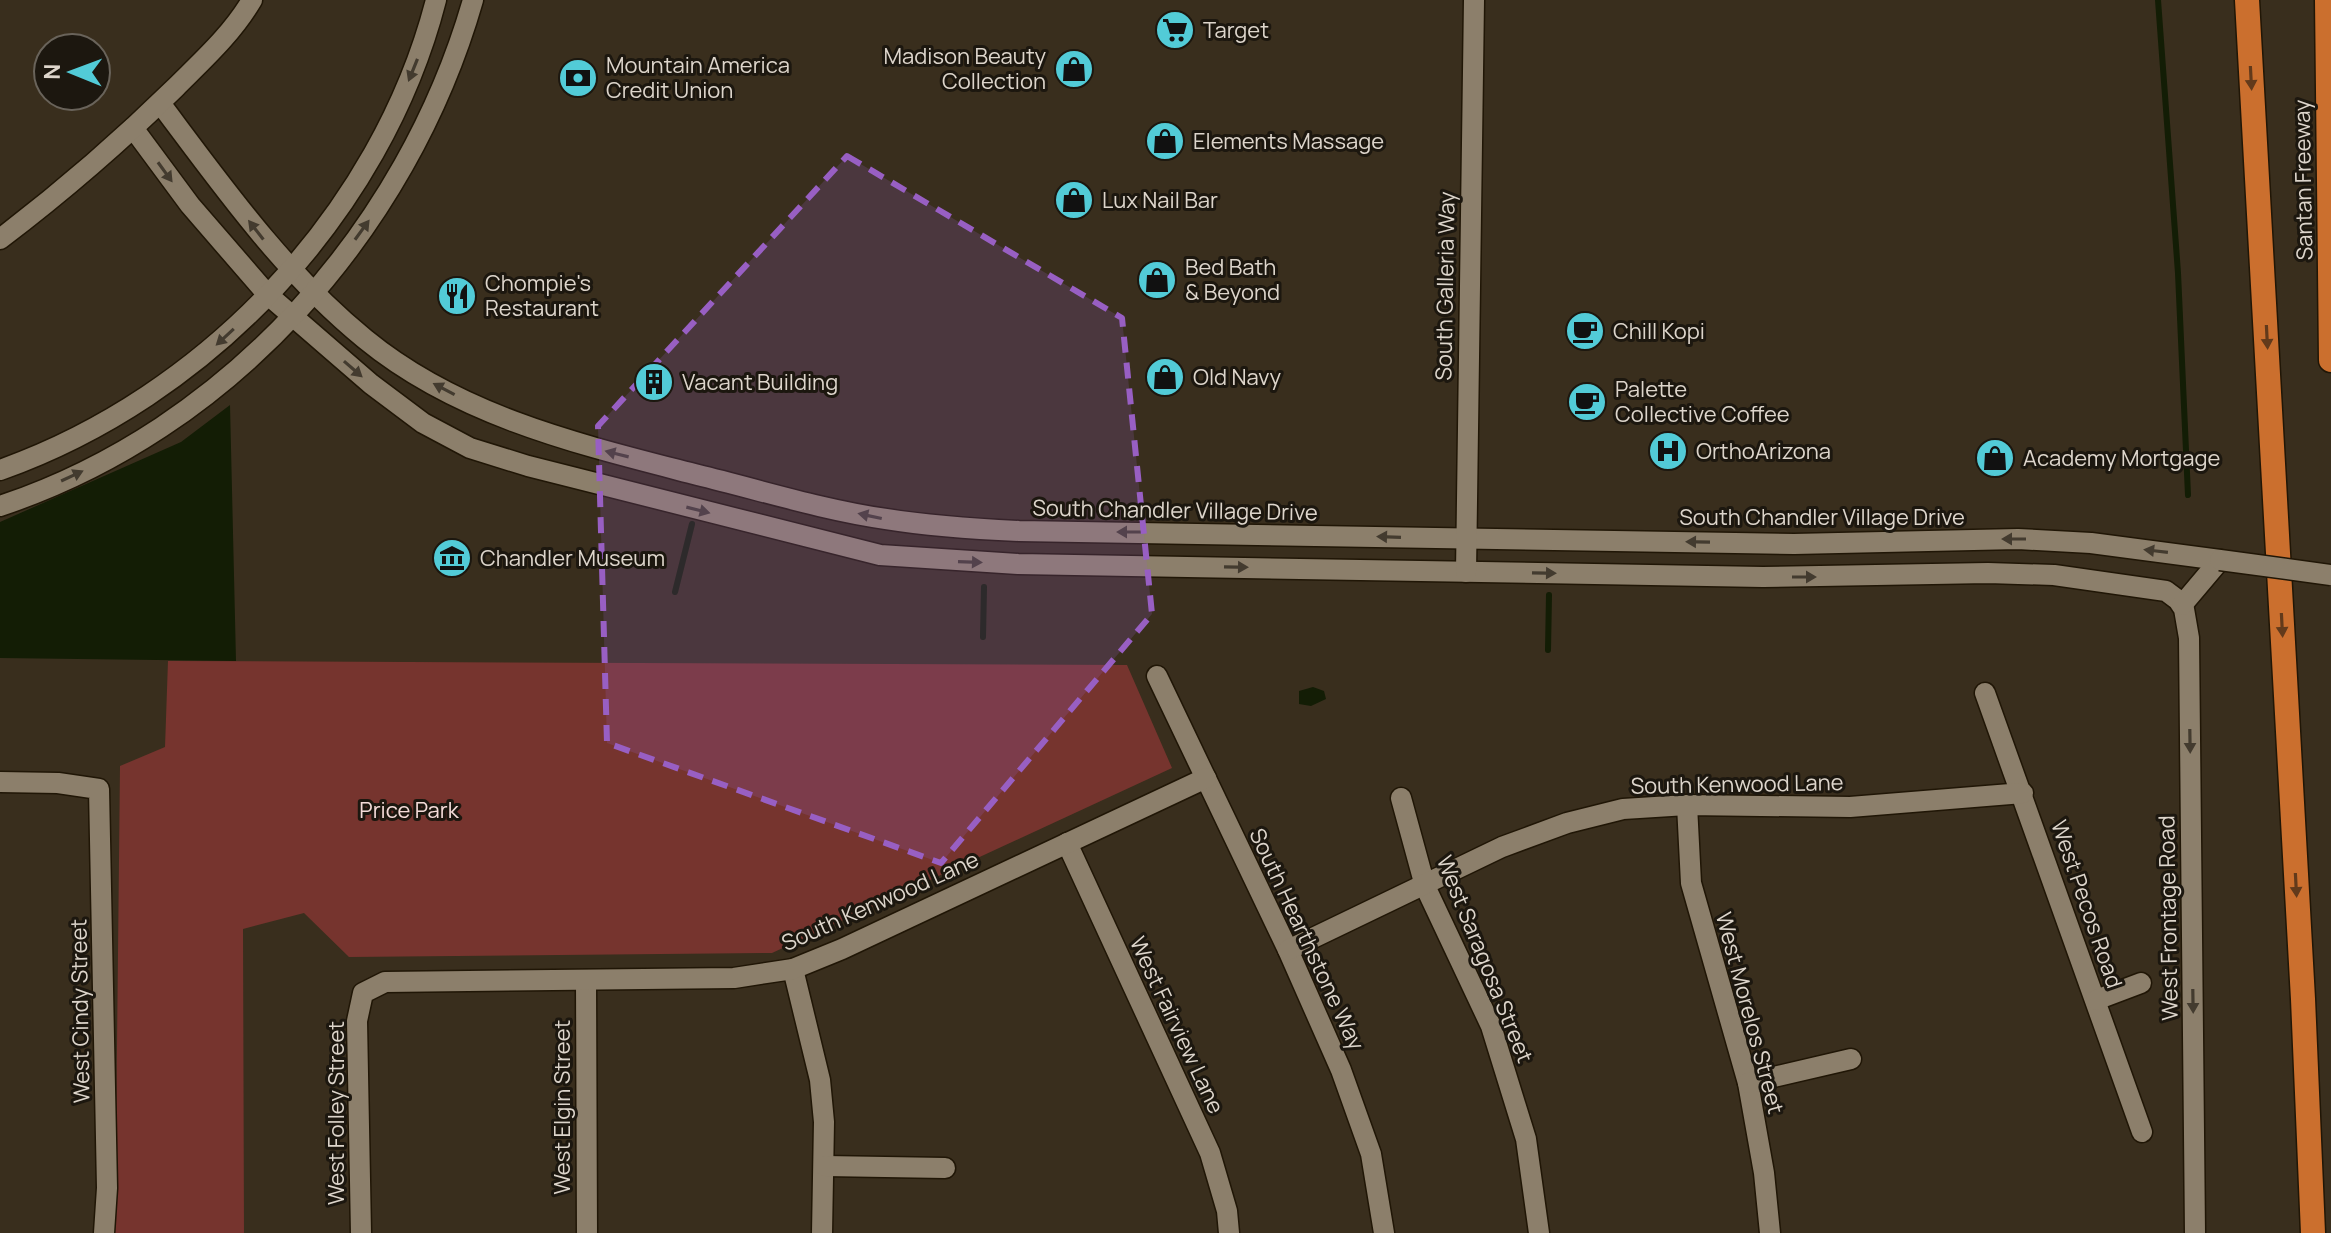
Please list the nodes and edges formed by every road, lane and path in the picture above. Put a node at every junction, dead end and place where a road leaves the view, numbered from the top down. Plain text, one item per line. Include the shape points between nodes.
1 (252, 0) edge
2 (436, 0) edge
3 (473, 0) edge
4 (1474, 0) edge
5 (2247, 0) edge
6 (2327, 0) edge
7 (160, 103) junction
8 (133, 128) junction
9 (0, 239) edge
10 (279, 281) junction
11 (304, 305) junction
12 (2331, 360) edge
13 (0, 470) edge
14 (0, 506) edge
15 (1467, 540) junction
16 (2220, 560) junction
17 (1466, 572) junction
18 (2331, 575) edge
19 (2182, 605) junction
20 (1157, 676) dead end
21 (1985, 693) dead end
22 (1206, 778) junction
23 (0, 782) edge
24 (2023, 793) junction
25 (1401, 798) dead end
26 (1687, 805) junction
27 (1067, 843) junction
28 (1425, 886) junction
29 (1288, 950) junction
30 (793, 969) junction
31 (586, 980) junction
32 (2141, 983) dead end
33 (363, 993) joint
34 (2096, 1000) junction
35 (1851, 1059) dead end
36 (1748, 1083) junction
37 (2142, 1132) dead end
38 (825, 1166) junction
39 (945, 1168) dead end
40 (104, 1233) edge
41 (361, 1233) edge
42 (587, 1233) edge
43 (822, 1233) edge
44 (1229, 1233) edge
45 (1384, 1233) edge
46 (1539, 1233) edge
47 (1770, 1233) edge
48 (2195, 1233) edge
49 (2313, 1233) edge

1 - 7 street via 212,52
2 -> 10 street via 415,66 374,150 344,199
11 -> 3 street via 400,173 436,103
4 - 15 street, South Galleria Way
5 -> 49 highway
6 - 12 highway, Santan Freeway
7 - 8 street
10 -> 7 street, South Chandler Village Drive via 263,240
8 - 9 street
8 -> 10 street, South Chandler Village Drive via 190,205
10 - 11 street, South Chandler Village Drive
10 - 11 street, South Chandler Village Drive
10 -> 13 street via 204,356 158,389 65,443
14 -> 11 street via 100,463 164,424 223,380
15 -> 11 street, South Chandler Village Drive via 949,528 883,519 574,443 506,419 411,371
11 -> 17 street, South Chandler Village Drive via 371,384 423,423 470,448 880,555 1004,563
16 -> 15 street, South Chandler Village Drive via 2018,539 1828,544
15 - 17 street, South Galleria Way
16 - 18 street, South Chandler Village Drive, bridge
16 - 19 street
17 -> 19 street, South Chandler Village Drive via 2042,574 2162,589
19 -> 48 street, West Frontage Road via 2189,638
20 - 22 street, South Hearthstone Way
21 - 24 street, West Pecos Road
22 - 27 street, South Kenwood Lane
22 - 29 street, South Hearthstone Way
23 - 40 street, West Cindy Street via 99,789
24 - 26 street, South Kenwood Lane via 1850,807
24 - 34 street, West Pecos Road
25 - 28 street, West Saragosa Street
26 - 28 street, South Kenwood Lane via 1623,809 1567,823 1502,847
26 - 36 street, West Morelos Street via 1691,883
27 - 30 street, South Kenwood Lane
27 - 44 street, West Fairview Lane via 1210,1153
28 - 29 street, South Kenwood Lane
28 - 46 street, West Saragosa Street via 1491,1026 1526,1139
29 - 45 street, South Hearthstone Way via 1371,1154
30 - 31 street, South Kenwood Lane via 734,978
30 - 38 street via 820,1080
31 - 33 street, South Kenwood Lane via 385,982
31 - 42 street, West Elgin Street
32 - 34 street
33 - 41 street, West Folley Street via 357,1021
34 - 37 street, West Pecos Road
35 - 36 street
36 - 47 street, West Morelos Street
38 - 39 street
38 - 43 street

